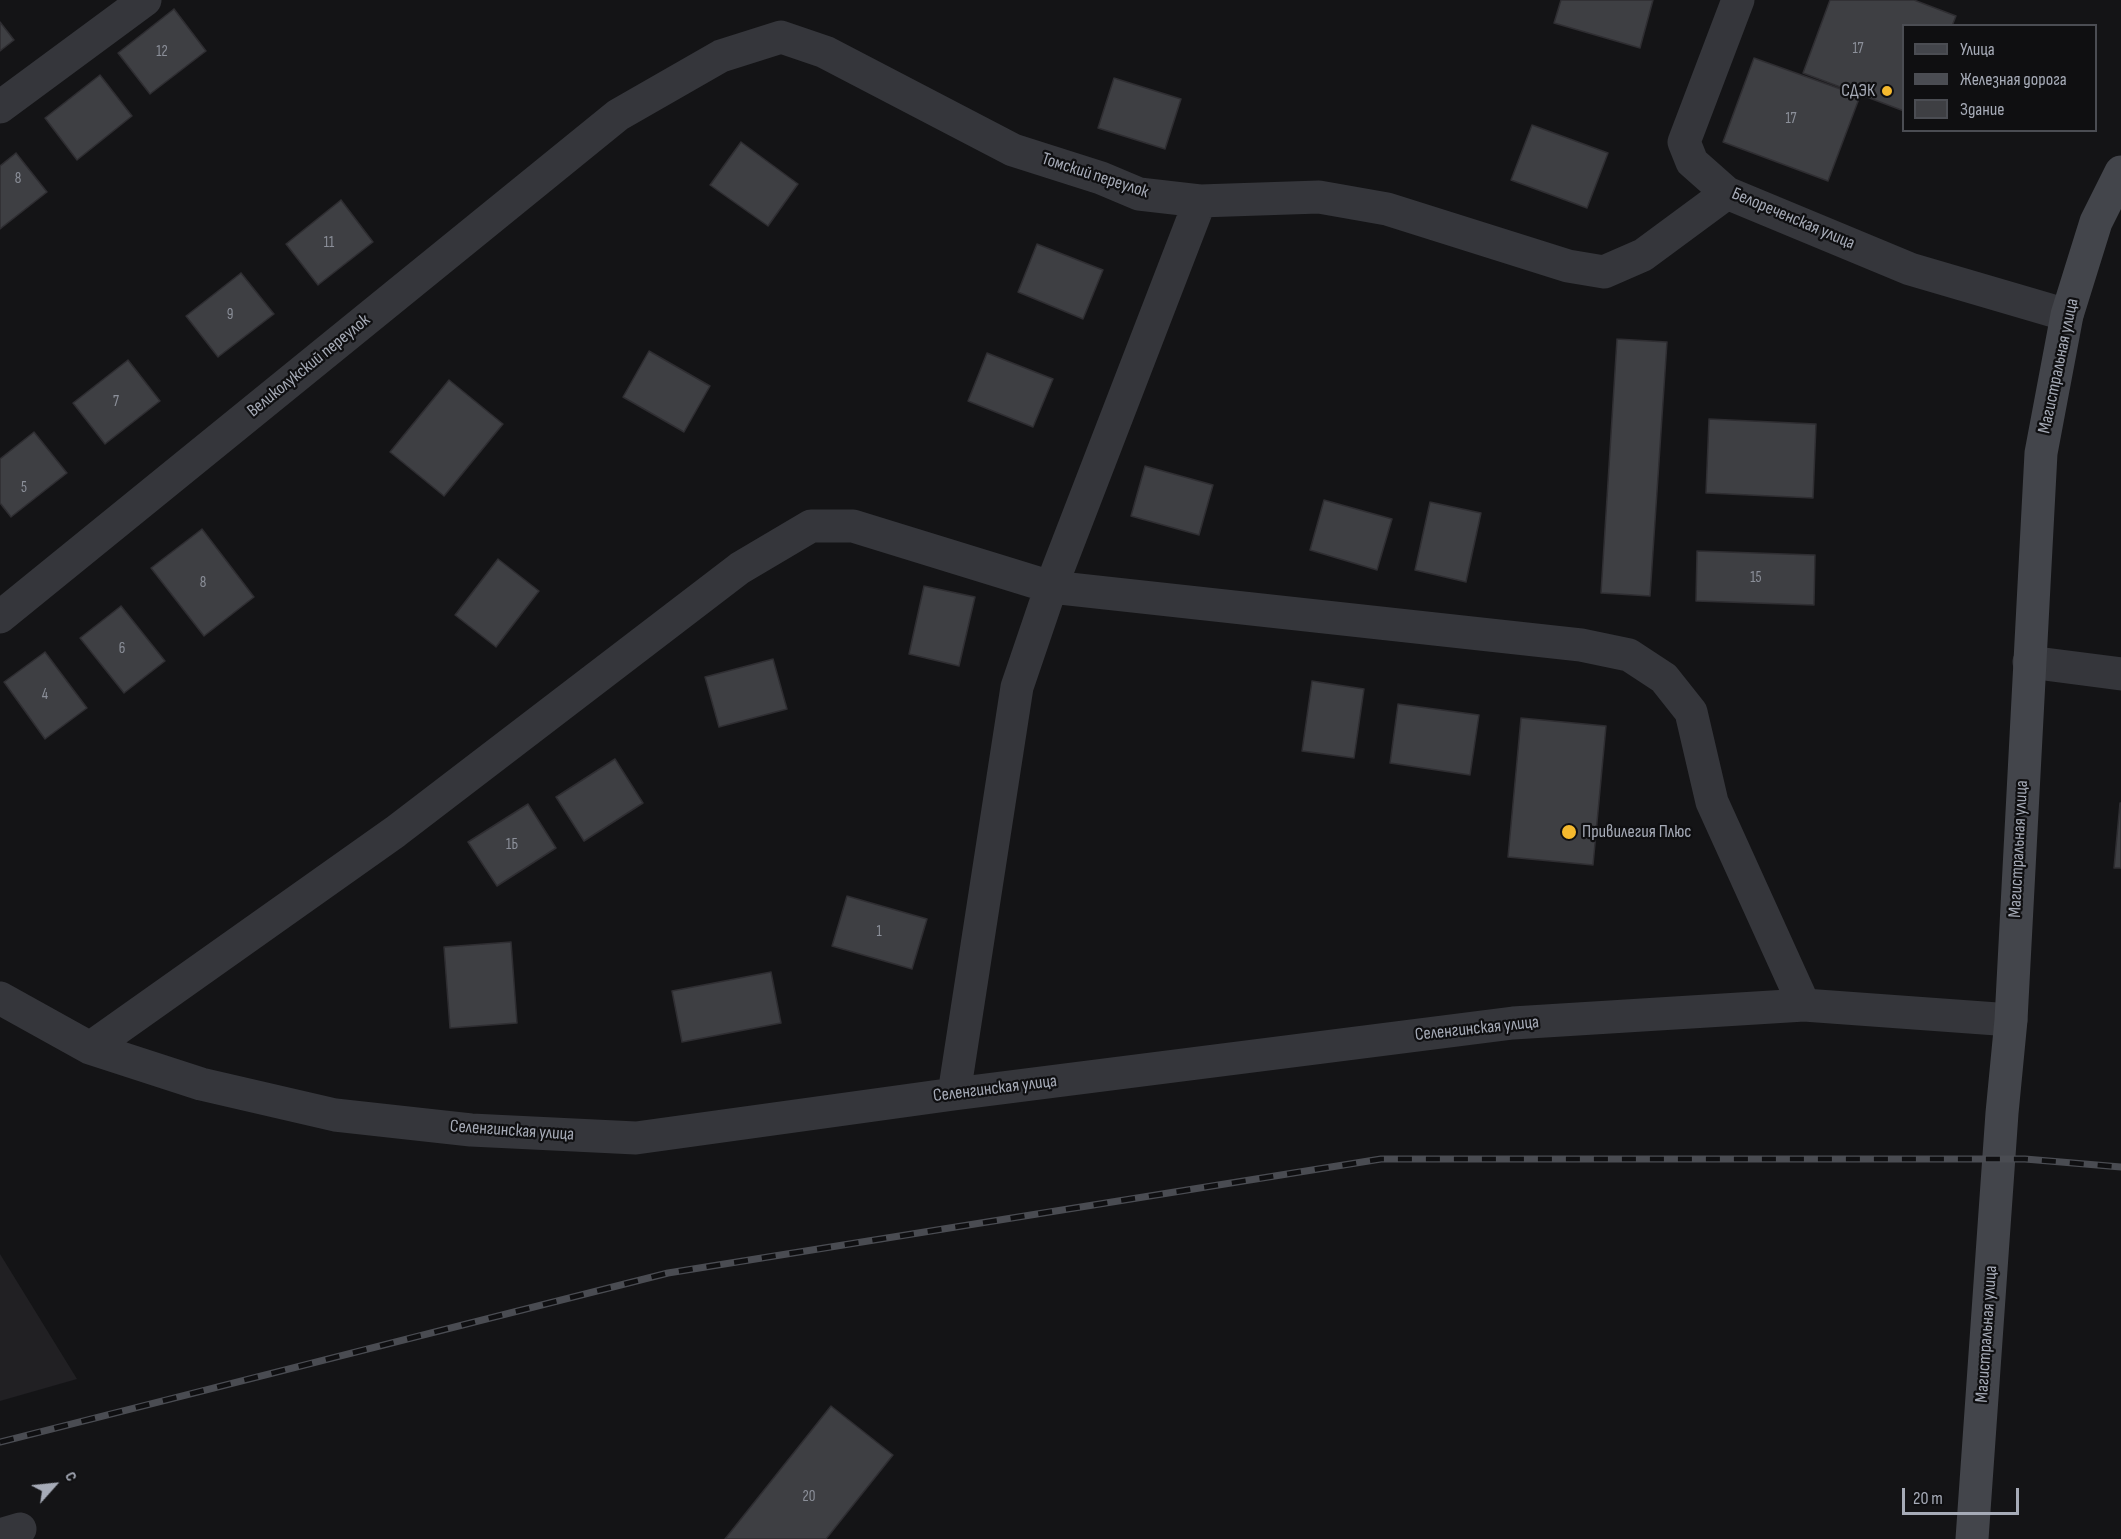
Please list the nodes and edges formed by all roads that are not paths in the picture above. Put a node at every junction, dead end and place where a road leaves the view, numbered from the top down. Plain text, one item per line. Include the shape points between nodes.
1 (145, 0) edge
2 (1738, 0) edge
3 (0, 107) edge
4 (618, 115) joint
5 (2121, 172) edge
6 (1727, 193) junction
7 (1200, 201) junction
8 (2067, 315) junction
9 (1051, 587) junction
10 (0, 617) edge
11 (2029, 662) junction
12 (2121, 674) edge
13 (0, 998) edge
14 (1804, 1005) junction
15 (2011, 1020) junction
16 (90, 1048) junction
17 (954, 1094) junction
18 (1972, 1539) edge

1 - 3 street
2 - 6 street, Белореченская улица via 1684,141 1692,162
4 - 7 street, Томский переулок via 721,56 781,37 825,52 1012,150 1139,194
4 - 10 street, Великолукский переулок
5 - 8 main road, Магистральная улица via 2096,222
6 - 7 street, Томский переулок via 1643,255 1604,272 1568,266 1387,209 1319,197
6 - 8 street, Белореченская улица via 1910,269
7 - 9 street
8 - 11 main road, Магистральная улица via 2041,453
9 - 14 street via 1581,645 1629,655 1664,678 1691,712 1712,802
9 - 16 street via 853,526 811,526 741,568 395,832
9 - 17 street via 1017,687
11 - 12 street
11 - 15 main road, Магистральная улица
13 - 16 street, Селенгинская улица
14 - 15 street, Селенгинская улица
14 - 17 street, Селенгинская улица via 1513,1023
15 - 18 main road, Магистральная улица
16 - 17 street, Селенгинская улица via 201,1084 335,1115 471,1130 636,1138

